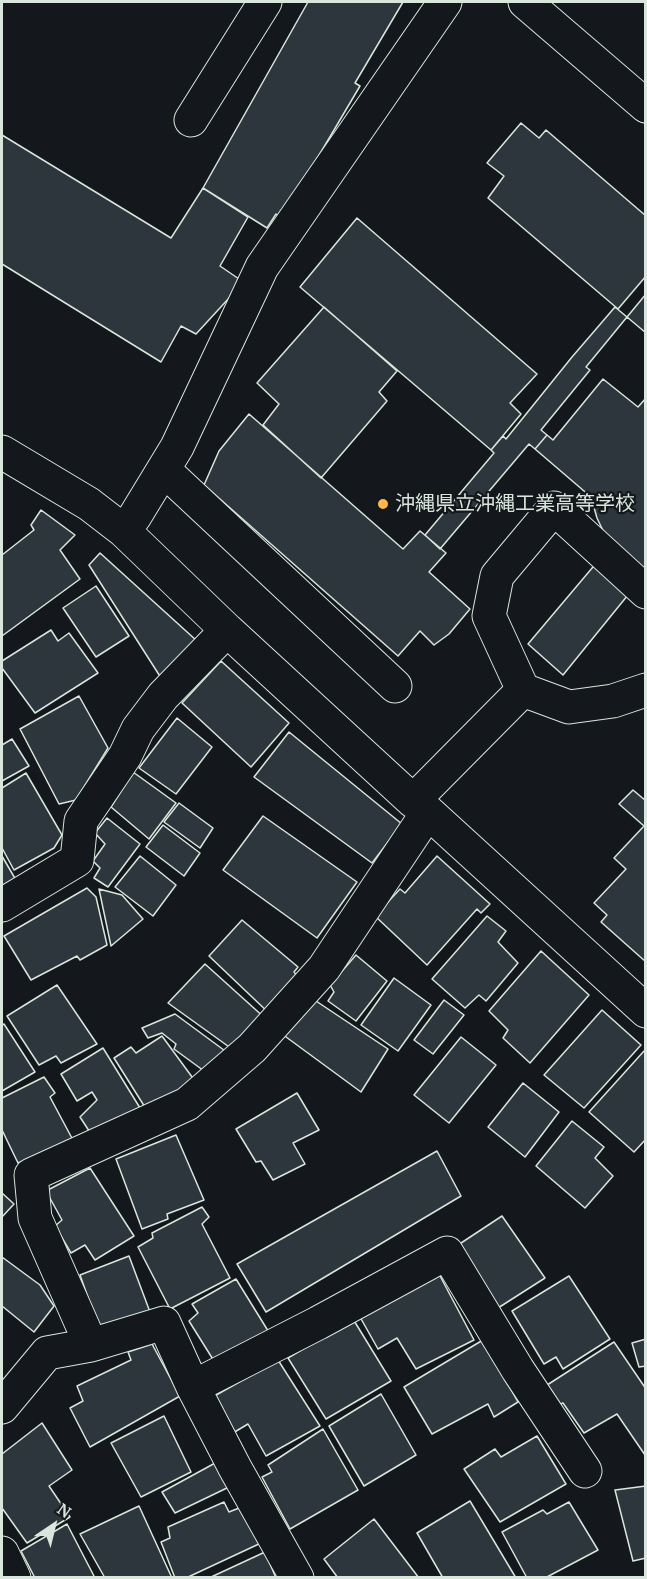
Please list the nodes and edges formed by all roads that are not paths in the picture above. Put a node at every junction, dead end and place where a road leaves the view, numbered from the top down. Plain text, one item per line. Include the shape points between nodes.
1 (265, 2) edge
2 (445, 2) edge
3 (525, 2) edge
4 (645, 106) edge
5 (191, 120) dead end
6 (2, 452) edge
7 (164, 470) junction
8 (129, 524) junction
9 (645, 592) edge
10 (226, 630) junction
11 (395, 686) dead end
12 (523, 690) junction
13 (645, 690) edge
14 (423, 800) junction
15 (2, 904) edge
16 (645, 1011) edge
17 (91, 1345) junction
18 (193, 1387) junction
19 (2, 1407) edge
20 (585, 1471) dead end
21 (2, 1553) edge
22 (14, 1578) edge
23 (297, 1578) edge

1 - 5 street
2 - 7 street via 262,267
3 - 4 street
6 - 8 street
7 - 8 street
7 - 11 street
8 - 10 street
9 - 12 street via 554,508 497,576 489,616
10 - 14 street
10 - 15 street via 163,696 138,729 125,756 81,820 77,860
12 - 13 street via 569,707 613,701
12 - 14 street
14 - 16 street
14 - 17 street via 324,968 252,1048 187,1104 31,1175 34,1218
17 - 18 street via 164,1323
17 - 19 street via 47,1353
18 - 20 street via 447,1253
18 - 23 street
21 - 22 street

